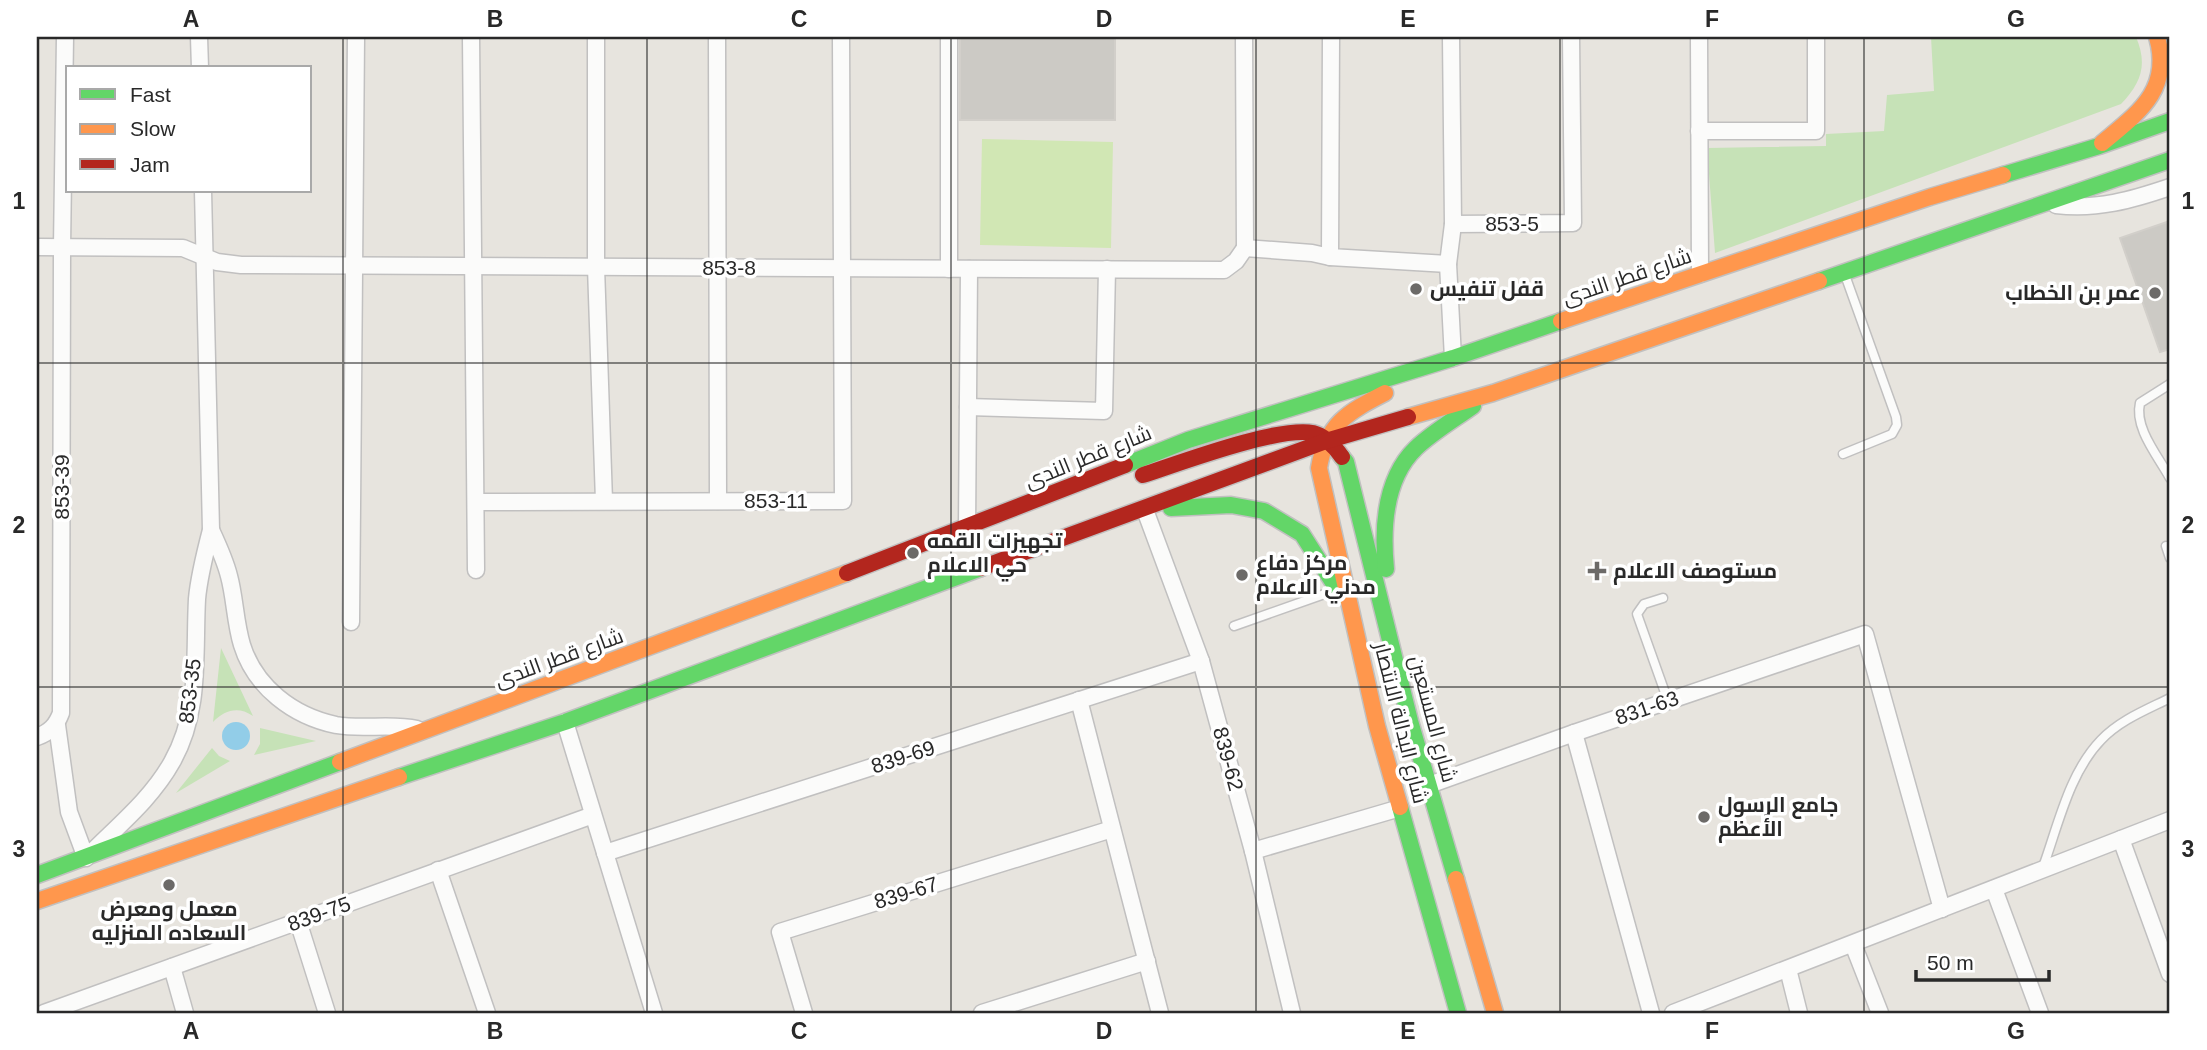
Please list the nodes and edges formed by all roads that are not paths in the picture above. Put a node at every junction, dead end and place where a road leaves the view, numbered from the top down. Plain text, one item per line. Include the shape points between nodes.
1 (65, 37) edge
2 (199, 37) edge
3 (356, 37) edge
4 (471, 37) edge
5 (596, 37) edge
6 (717, 37) edge
7 (841, 37) edge
8 (949, 37) edge
9 (1244, 37) edge
10 (1331, 37) edge
11 (1451, 37) edge
12 (1571, 37) edge
13 (1699, 37) edge
14 (1816, 37) edge
15 (2157, 37) edge
16 (200, 66) edge
17 (2170, 121) edge
18 (1699, 131) junction
19 (2099, 146) junction
20 (2170, 160) edge
21 (2170, 187) edge
22 (203, 192) edge
23 (2043, 204) junction
24 (1453, 224) junction
25 (37, 247) edge
26 (62, 247) junction
27 (1245, 248) junction
28 (205, 256) junction
29 (1330, 257) junction
30 (1448, 264) junction
31 (353, 266) junction
32 (473, 267) junction
33 (596, 267) junction
34 (719, 268) junction
35 (841, 268) junction
36 (949, 269) junction
37 (969, 269) junction
38 (1107, 269) junction
39 (1844, 272) junction
40 (1700, 274) junction
41 (1453, 358) junction
42 (2170, 384) edge
43 (1493, 393) junction
44 (968, 407) junction
45 (1326, 442) junction
46 (1843, 454) dead end
47 (2170, 478) edge
48 (604, 501) junction
49 (718, 501) junction
50 (476, 502) junction
51 (1145, 510) junction
52 (967, 528) junction
53 (211, 530) junction
54 (2166, 546) dead end
55 (2170, 558) edge
56 (476, 570) dead end
57 (1338, 589) junction
58 (1663, 598) dead end
59 (351, 622) dead end
60 (1355, 622) junction
61 (1234, 626) dead end
62 (1201, 661) junction
63 (1398, 668) junction
64 (2170, 698) edge
65 (1079, 700) junction
66 (1668, 701) junction
67 (565, 722) junction
68 (1393, 724) junction
69 (57, 725) junction
70 (432, 728) junction
71 (1574, 733) junction
72 (37, 737) edge
73 (413, 753) junction
74 (448, 760) junction
75 (1429, 785) junction
76 (1400, 808) junction
77 (593, 815) junction
78 (2170, 820) edge
79 (1112, 829) junction
80 (2122, 839) junction
81 (1254, 851) junction
82 (605, 853) junction
83 (86, 858) junction
84 (438, 870) junction
85 (2042, 870) junction
86 (37, 875) edge
87 (1994, 889) junction
88 (37, 901) edge
89 (1942, 909) junction
90 (298, 921) junction
91 (1853, 944) junction
92 (1147, 961) junction
93 (172, 967) junction
94 (1788, 969) junction
95 (2170, 974) edge
96 (44, 1013) edge
97 (185, 1013) edge
98 (327, 1013) edge
99 (487, 1013) edge
100 (654, 1013) edge
101 (804, 1013) edge
102 (982, 1013) edge
103 (1160, 1013) edge
104 (1292, 1013) edge
105 (1458, 1013) edge
106 (1495, 1013) edge
107 (1651, 1013) edge
108 (1673, 1013) edge
109 (1799, 1013) edge
110 (1880, 1013) edge
111 (2040, 1013) edge

1 - 26 street, 853-39
2 - 16 street
3 - 31 street
4 - 32 street
5 - 33 street
6 - 34 street
7 - 35 street
8 - 36 street
9 - 27 street
10 - 29 street
11 - 24 street
12 - 24 street, 853-5 via 1573,223
13 - 18 street
14 - 18 street via 1816,131
15 - 19 main road via 2162,49 2158,79 2149,100
17 - 19 main road, شارع قطر الندى
18 - 40 street
19 - 40 main road, شارع قطر الندى
20 - 23 main road, شارع قطر الندى
21 - 23 street via 2105,205
22 - 28 street, 853-35
23 - 39 main road, شارع قطر الندى
24 - 30 street
25 - 26 street, 853-8
26 - 28 street, 853-8 via 169,247
26 - 69 street, 853-39 via 61,713
27 - 29 street
27 - 38 street, 853-8 via 1224,270
28 - 31 street, 853-8 via 231,265
28 - 53 street, 853-35
29 - 30 street
30 - 41 street
31 - 32 street, 853-8
31 - 59 street
32 - 33 street, 853-8
32 - 50 street
33 - 34 street, 853-8
33 - 48 street
34 - 35 street, 853-8
34 - 49 street
35 - 36 street, 853-8
35 - 49 street, 853-11 via 843,500
36 - 37 street, 853-8
37 - 38 street, 853-8
37 - 44 street
38 - 44 street via 1104,411
39 - 43 main road, شارع قطر الندى
39 - 46 lane via 1897,425 1892,434
40 - 41 main road, شارع قطر الندى
41 - 45 main road via 1348,411
41 - 52 main road, شارع قطر الندى via 1188,440
42 - 47 lane via 2140,403 2137,412
43 - 45 main road, شارع قطر الندى
43 - 63 main road via 1416,448 1395,476 1382,537
44 - 52 street
45 - 51 main road, شارع قطر الندى
45 - 52 main road via 1314,432 1285,432
45 - 60 main road, شارع البدالة الانتصار via 1319,468
45 - 63 main road, شارع المستعين via 1346,462
48 - 49 street, 853-11
48 - 50 street, 853-11
50 - 56 street
51 - 57 main road via 1231,505 1264,511 1303,534
51 - 62 street, 839-62
51 - 67 main road, شارع قطر الندى
52 - 70 main road, شارع قطر الندى
53 - 70 street, 853-35 via 228,572 246,657 272,693 302,713 331,724
53 - 83 street, 853-35 via 197,597 192,705 181,744 149,795
54 - 55 lane
57 - 60 main road
57 - 61 lane
58 - 66 lane via 1644,604 1637,614
60 - 68 main road, شارع البدالة الانتصار
62 - 65 street, 839-69
62 - 81 street, 839-62
63 - 68 main road, شارع المستعين
64 - 85 lane via 2129,718 2101,740 2073,785
65 - 79 street
65 - 82 street, 839-69
66 - 71 street, 831-63
66 - 89 street, 831-63 via 1865,634
67 - 74 main road, شارع قطر الندى
67 - 77 street
68 - 75 main road, شارع المستعين
68 - 76 main road, شارع البدالة الانتصار
69 - 72 street
69 - 83 street, 853-39 via 69,812
70 - 73 main road, شارع قطر الندى
70 - 74 main road via 440,752
71 - 75 street, 831-63
71 - 107 street
73 - 74 main road, شارع قطر الندى
73 - 83 main road, شارع قطر الندى
73 - 88 main road, شارع قطر الندى
75 - 106 main road, شارع المستعين
76 - 81 street
76 - 105 main road, شارع البدالة الانتصار
77 - 82 street
77 - 84 street, 839-75
78 - 80 street
79 - 92 street
79 - 101 street, 839-67 via 780,932
80 - 85 street
80 - 95 street
81 - 104 street, 839-62
82 - 100 street
83 - 86 main road, شارع قطر الندى
84 - 90 street, 839-75
84 - 99 street
85 - 87 street
87 - 89 street
87 - 111 street
89 - 91 street
90 - 93 street, 839-75
90 - 98 street
91 - 94 street
91 - 110 street
92 - 102 street
92 - 103 street
93 - 96 street, 839-75
93 - 97 street
94 - 108 street
94 - 109 street

